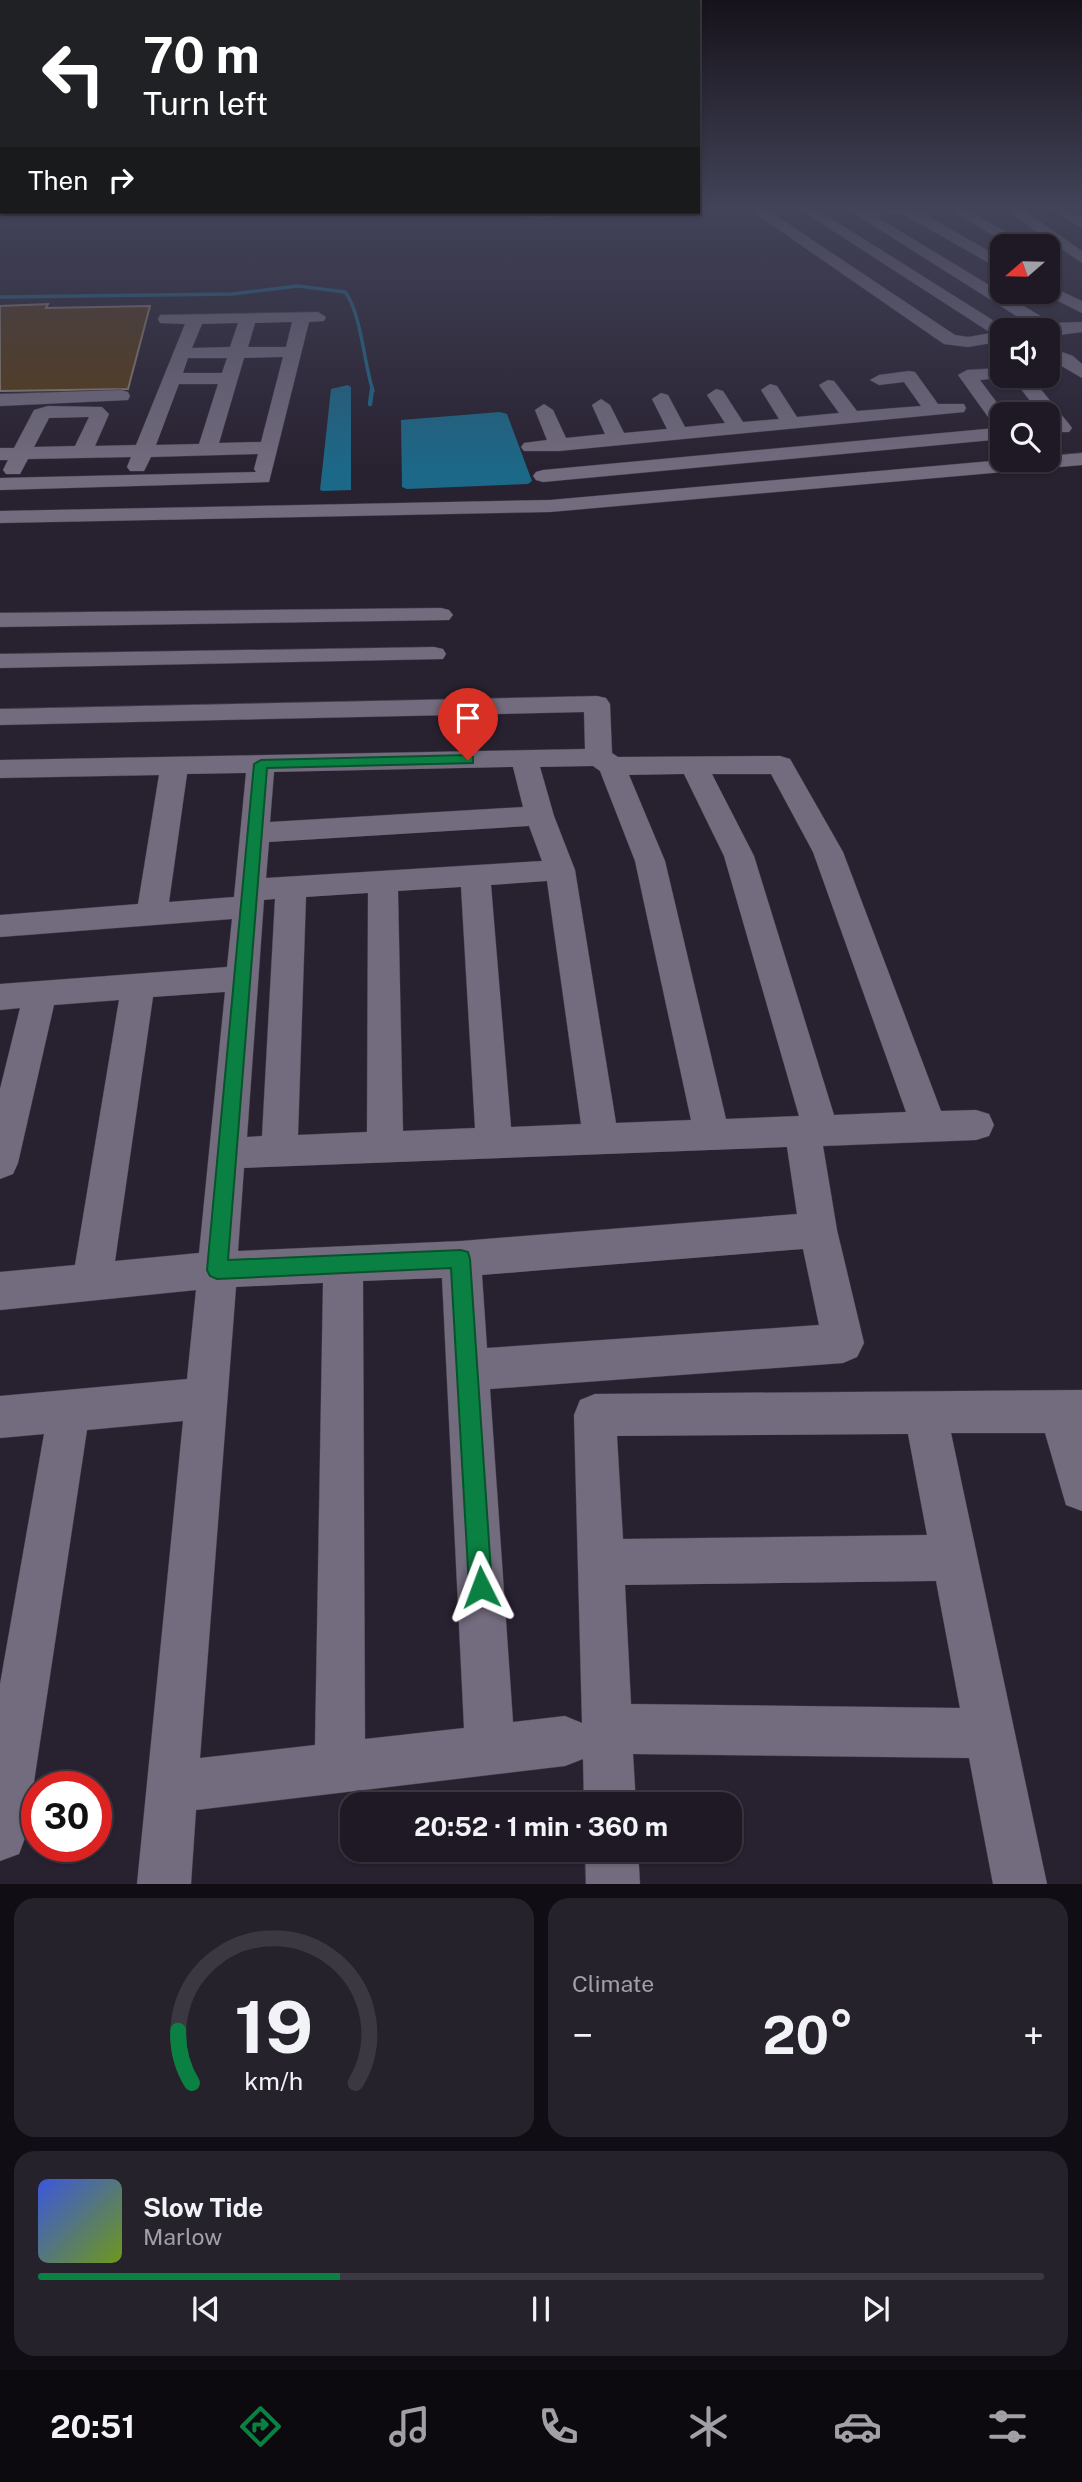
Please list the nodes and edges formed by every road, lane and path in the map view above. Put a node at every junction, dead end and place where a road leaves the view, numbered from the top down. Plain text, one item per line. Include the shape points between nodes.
1 (883, 295) edge
2 (941, 295) edge
3 (994, 295) edge
4 (1060, 297) edge
5 (1082, 309) edge
6 (248, 318) junction
7 (166, 319) dead end
8 (195, 319) junction
9 (990, 327) edge
10 (1082, 327) edge
11 (990, 338) edge
12 (238, 352) junction
13 (294, 352) junction
14 (181, 353) junction
15 (1060, 357) edge
16 (1082, 373) edge
17 (990, 374) edge
18 (230, 378) junction
19 (171, 379) junction
20 (828, 384) dead end
21 (1030, 388) edge
22 (770, 390) dead end
23 (716, 394) dead end
24 (121, 396) dead end
25 (0, 400) edge
26 (661, 400) dead end
27 (1041, 402) edge
28 (601, 405) dead end
29 (990, 406) edge
30 (957, 408) dead end
31 (544, 410) dead end
32 (933, 410) junction
33 (906, 413) junction
34 (846, 418) junction
35 (791, 423) junction
36 (743, 428) junction
37 (679, 433) junction
38 (990, 434) edge
39 (617, 439) junction
40 (559, 444) junction
41 (531, 447) dead end
42 (860, 447) junction
43 (270, 448) junction
44 (207, 449) junction
45 (143, 451) junction
46 (811, 451) junction
47 (82, 452) junction
48 (21, 453) junction
49 (0, 454) edge
50 (766, 455) junction
51 (1082, 458) edge
52 (543, 476) dead end
53 (131, 481) junction
54 (74, 482) junction
55 (832, 482) junction
56 (3, 484) edge
57 (59, 515) junction
58 (0, 517) edge
59 (47, 596) dead end
60 (272, 608) junction
61 (441, 615) dead end
62 (0, 620) edge
63 (35, 620) junction
64 (434, 654) dead end
65 (261, 657) junction
66 (8, 661) edge
67 (284, 711) junction
68 (0, 717) edge
69 (524, 759) junction
70 (606, 762) junction
71 (268, 764) junction
72 (694, 765) junction
73 (174, 766) junction
74 (0, 769) edge
75 (540, 816) junction
76 (255, 833) junction
77 (560, 870) junction
78 (475, 876) junction
79 (383, 881) junction
80 (291, 887) junction
81 (249, 899) junction
82 (152, 915) junction
83 (0, 926) edge
84 (242, 978) junction
85 (138, 986) junction
86 (40, 994) junction
87 (0, 997) edge
88 (976, 1125) dead end
89 (929, 1127) junction
90 (812, 1132) junction
91 (712, 1136) junction
92 (601, 1140) junction
93 (495, 1144) junction
94 (385, 1147) junction
95 (279, 1151) junction
96 (227, 1153) junction
97 (0, 1163) edge
98 (818, 1230) junction
99 (461, 1259) junction
100 (343, 1264) junction
101 (217, 1270) junction
102 (92, 1282) junction
103 (0, 1291) edge
104 (467, 1370) junction
105 (206, 1398) junction
106 (69, 1411) junction
107 (1071, 1411) edge
108 (925, 1413) junction
109 (0, 1417) edge
110 (1082, 1489) edge
111 (955, 1558) junction
112 (600, 1562) junction
113 (990, 1733) junction
114 (586, 1735) junction
115 (490, 1750) junction
116 (340, 1768) junction
117 (172, 1787) junction
118 (606, 1792) edge
119 (0, 1835) edge
120 (612, 1862) edge
121 (164, 1884) edge
122 (613, 1884) edge
123 (1020, 1884) edge

1 - 11 street via 950,340
2 - 9 street
3 - 10 street via 1046,327
4 - 5 street
6 - 8 street
6 - 12 street
6 - 13 street via 310,318
7 - 8 street
8 - 14 street
12 - 13 street
12 - 14 street
12 - 18 street
13 - 43 street
14 - 19 street
15 - 16 street
17 - 29 street via 967,375
18 - 19 street
18 - 44 street
19 - 45 street
20 - 34 street
21 - 27 street
22 - 35 street
23 - 36 street
24 - 25 street
26 - 37 street
28 - 39 street
30 - 32 street
31 - 40 street
32 - 33 street
32 - 33 street via 909,376 879,380
33 - 34 street
34 - 35 street
34 - 42 street
35 - 36 street
36 - 37 street
36 - 50 street
37 - 39 street
38 - 42 street
39 - 40 street
40 - 41 street
42 - 46 street
43 - 44 street
43 - 53 street via 260,486
44 - 45 street
45 - 47 street
45 - 53 street
46 - 50 street
46 - 55 street
47 - 48 street
47 - 48 street via 100,414 95,411 41,414
48 - 49 street
48 - 56 street
50 - 52 street
51 - 55 street
53 - 54 street
54 - 56 street
54 - 57 street
55 - 57 street via 550,506
57 - 58 street
59 - 63 street
60 - 61 street
60 - 63 street
60 - 65 street
62 - 63 street
63 - 66 street
64 - 65 street
65 - 66 street
67 - 68 street
67 - 70 street via 597,704
67 - 71 street
69 - 70 street
69 - 71 street
69 - 75 street
70 - 72 street
70 - 91 street via 650,861
71 - 73 street
71 - 76 street
72 - 89 street via 780,765 828,852
72 - 90 street via 739,856
73 - 74 street
73 - 82 street
75 - 76 street
75 - 77 street
76 - 81 street
77 - 78 street
77 - 92 street
78 - 79 street
78 - 93 street
79 - 80 street
79 - 94 street
80 - 81 street
80 - 95 street
81 - 82 street
81 - 84 street
82 - 83 street
84 - 85 street
84 - 96 street
85 - 86 street
85 - 102 street
86 - 87 street
86 - 97 street
88 - 89 street
89 - 90 street
90 - 91 street
90 - 98 street
91 - 92 street
92 - 93 street
93 - 94 street
94 - 95 street
95 - 96 street
96 - 101 street
98 - 99 street
98 - 104 street via 843,1343
99 - 100 street
99 - 104 street
100 - 101 street
100 - 116 street
101 - 102 street
101 - 105 street
102 - 103 street
104 - 115 street
105 - 106 street
105 - 117 street
106 - 109 street
106 - 119 street
107 - 108 street
107 - 110 street
108 - 111 street
108 - 112 street via 595,1415
111 - 112 street
111 - 113 street
112 - 114 street
113 - 114 street
113 - 123 street
114 - 115 street
114 - 118 street
115 - 116 street
116 - 117 street
117 - 121 street
120 - 122 street

